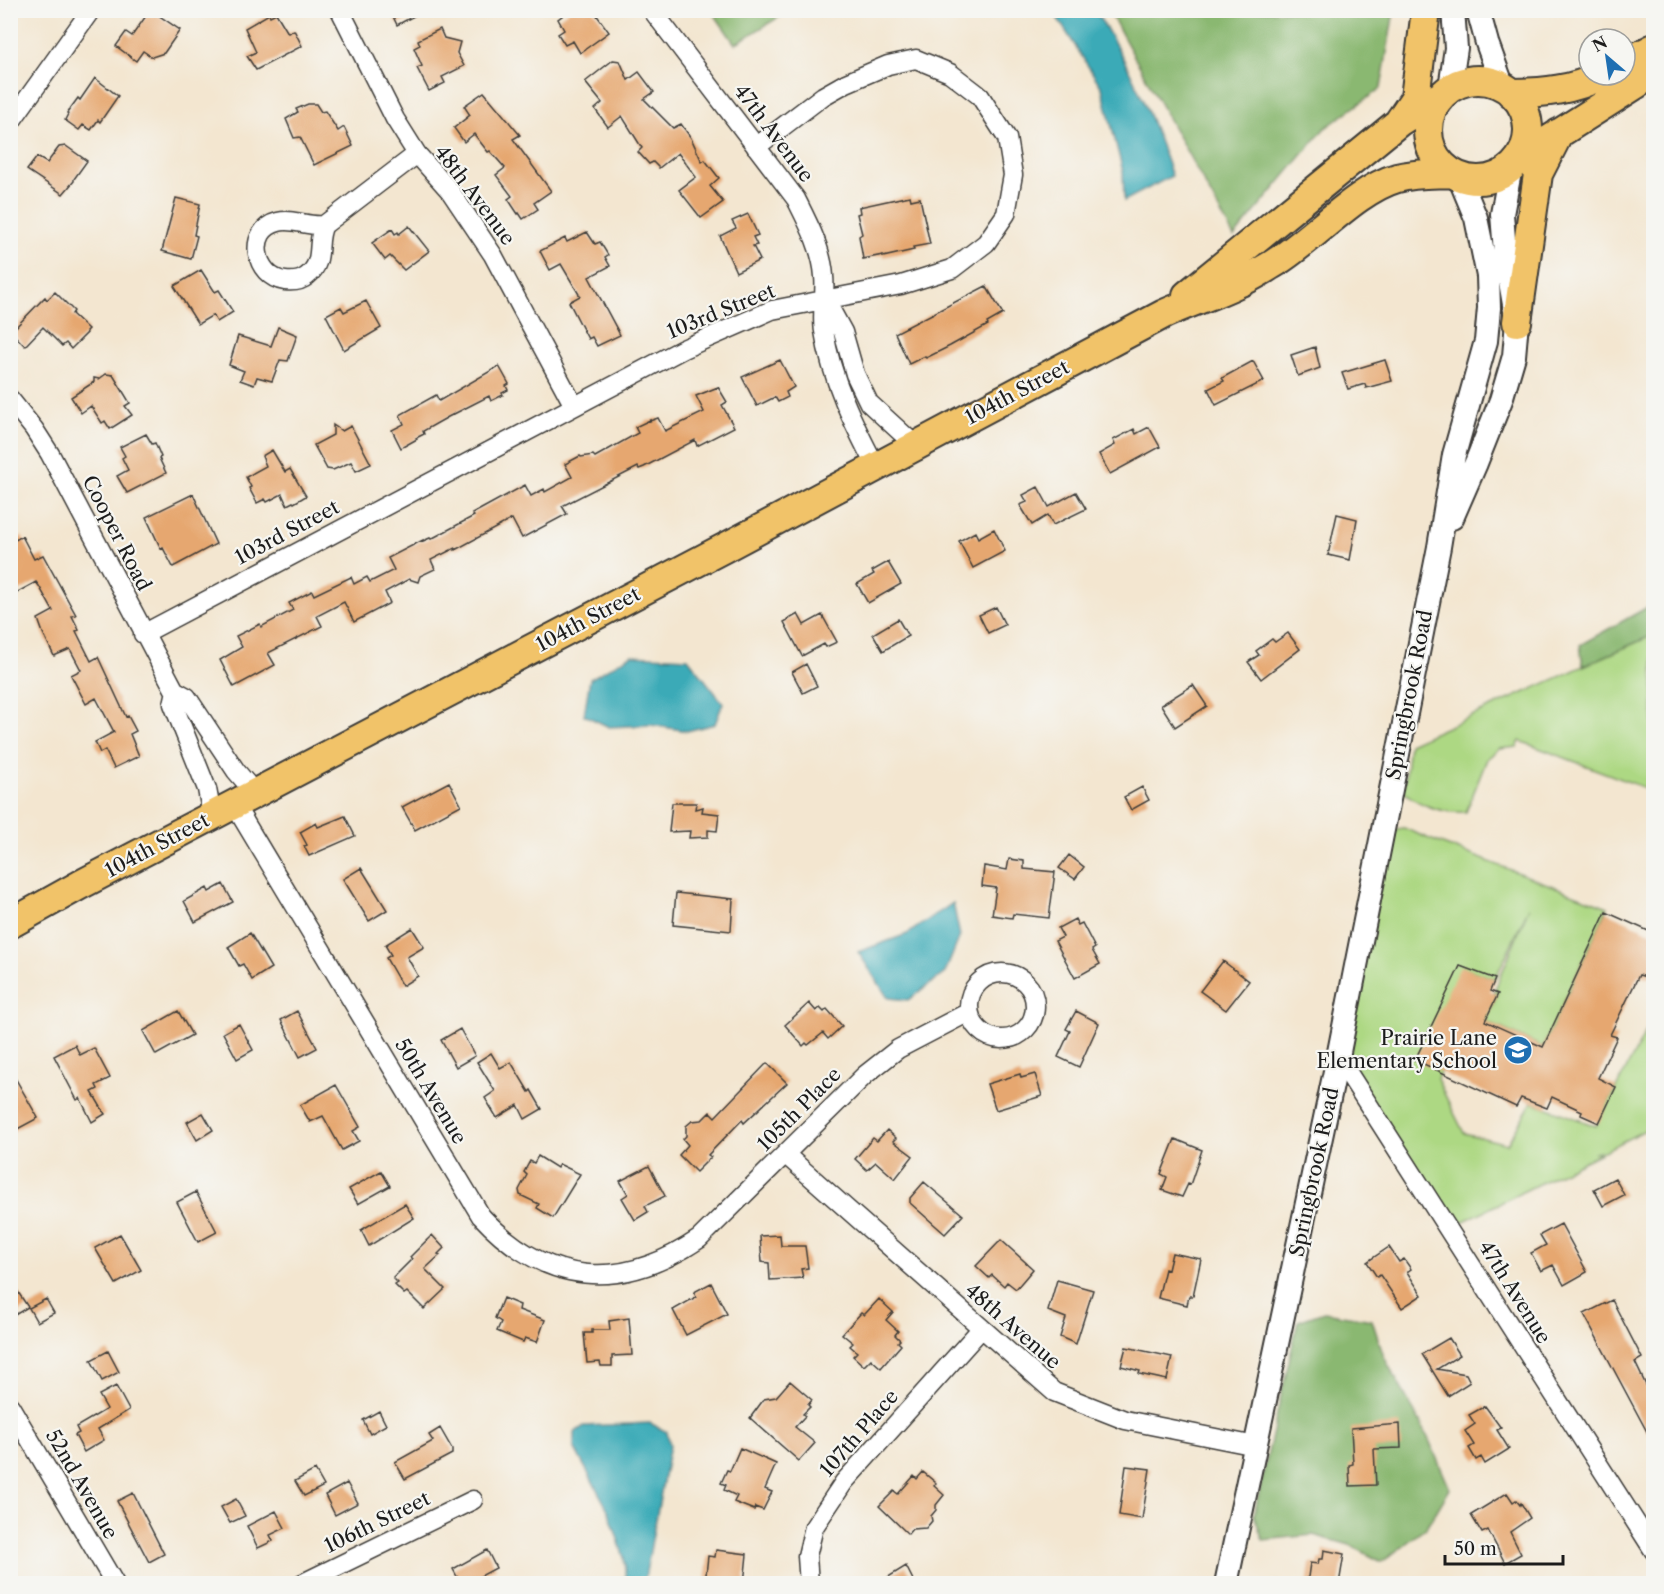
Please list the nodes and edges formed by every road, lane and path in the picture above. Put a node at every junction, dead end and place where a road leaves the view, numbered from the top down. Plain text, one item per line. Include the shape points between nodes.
1 (91, 10) edge
2 (340, 10) edge
3 (652, 10) edge
4 (1426, 10) edge
5 (1453, 10) edge
6 (1478, 10) edge
7 (1653, 48) edge
8 (1637, 57) edge
9 (1653, 73) edge
10 (1577, 85) edge
11 (1507, 90) junction
12 (1446, 91) junction
13 (10, 123) edge
14 (1399, 123) junction
15 (1559, 133) junction
16 (756, 147) junction
17 (417, 154) junction
18 (1516, 162) junction
19 (1455, 175) junction
20 (324, 225) dead end
21 (825, 299) junction
22 (1164, 314) junction
23 (1517, 322) junction
24 (10, 399) edge
25 (574, 406) junction
26 (916, 446) junction
27 (876, 467) junction
28 (1439, 547) junction
29 (143, 633) junction
30 (176, 692) junction
31 (234, 804) junction
32 (10, 924) edge
33 (969, 1012) dead end
34 (1338, 1057) junction
35 (786, 1155) junction
36 (675, 1256) joint
37 (981, 1329) junction
38 (10, 1406) edge
39 (1256, 1446) junction
40 (473, 1500) dead end
41 (1653, 1551) edge
42 (115, 1584) edge
43 (301, 1584) edge
44 (809, 1584) edge
45 (1227, 1584) edge

1 - 13 street
2 - 17 street, 48th Avenue via 380,92
3 - 16 street, 47th Avenue
4 - 14 main road via 1416,98
5 - 12 street via 1456,48
6 - 11 street
7 - 8 main road
9 - 15 main road
10 - 11 main road via 1543,93
11 - 12 main road via 1490,81 1476,80
11 - 18 main road via 1522,106 1527,122 1527,139
12 - 14 main road, 104th Street
12 - 19 main road via 1432,109 1427,126 1436,159
14 - 22 main road, 104th Street
15 - 18 main road
15 - 23 main road via 1538,174
16 - 21 street, 47th Avenue via 806,218 818,247
16 - 21 street, 103rd Street via 846,83 888,65 916,59 950,73 980,96 1006,138 1013,175 1006,214 986,243 952,269 901,285
17 - 20 street
17 - 25 street, 48th Avenue via 450,191 494,255
18 - 19 main road via 1486,180
18 - 23 street, Springbrook Road via 1502,214
19 - 22 main road, 104th Street via 1417,174 1395,179 1351,204 1275,262 1239,283
19 - 28 street, Springbrook Road via 1476,218 1488,276 1489,308 1486,341 1454,455
21 - 25 street, 103rd Street via 772,310 680,351
21 - 26 street via 843,332 855,374 869,403
21 - 27 street, 47th Avenue via 823,328 834,371 858,434
22 - 26 main road, 104th Street
23 - 28 street, Springbrook Road via 1514,356 1501,400
24 - 29 street, Cooper Road via 55,464
25 - 29 street, 103rd Street
26 - 27 main road, 104th Street
27 - 31 main road, 104th Street
28 - 34 street, Springbrook Road
29 - 30 street, Cooper Road
30 - 31 street, Cooper Road via 173,704 204,782
30 - 31 street, Cooper Road via 187,697 236,771
31 - 32 main road, 104th Street
31 - 36 street, 50th Avenue via 481,1216 497,1233 538,1260 592,1275 643,1268
33 - 35 street, 105th Place via 898,1049 865,1075
34 - 39 street, Springbrook Road
34 - 41 street, 47th Avenue
35 - 36 street, 105th Place via 699,1239
35 - 37 street, 48th Avenue
37 - 39 street, 48th Avenue via 1053,1392 1125,1420
37 - 44 street, 107th Place via 844,1482 814,1527 807,1556
38 - 42 street, 52nd Avenue
39 - 45 street, Springbrook Road
40 - 43 street, 106th Street

